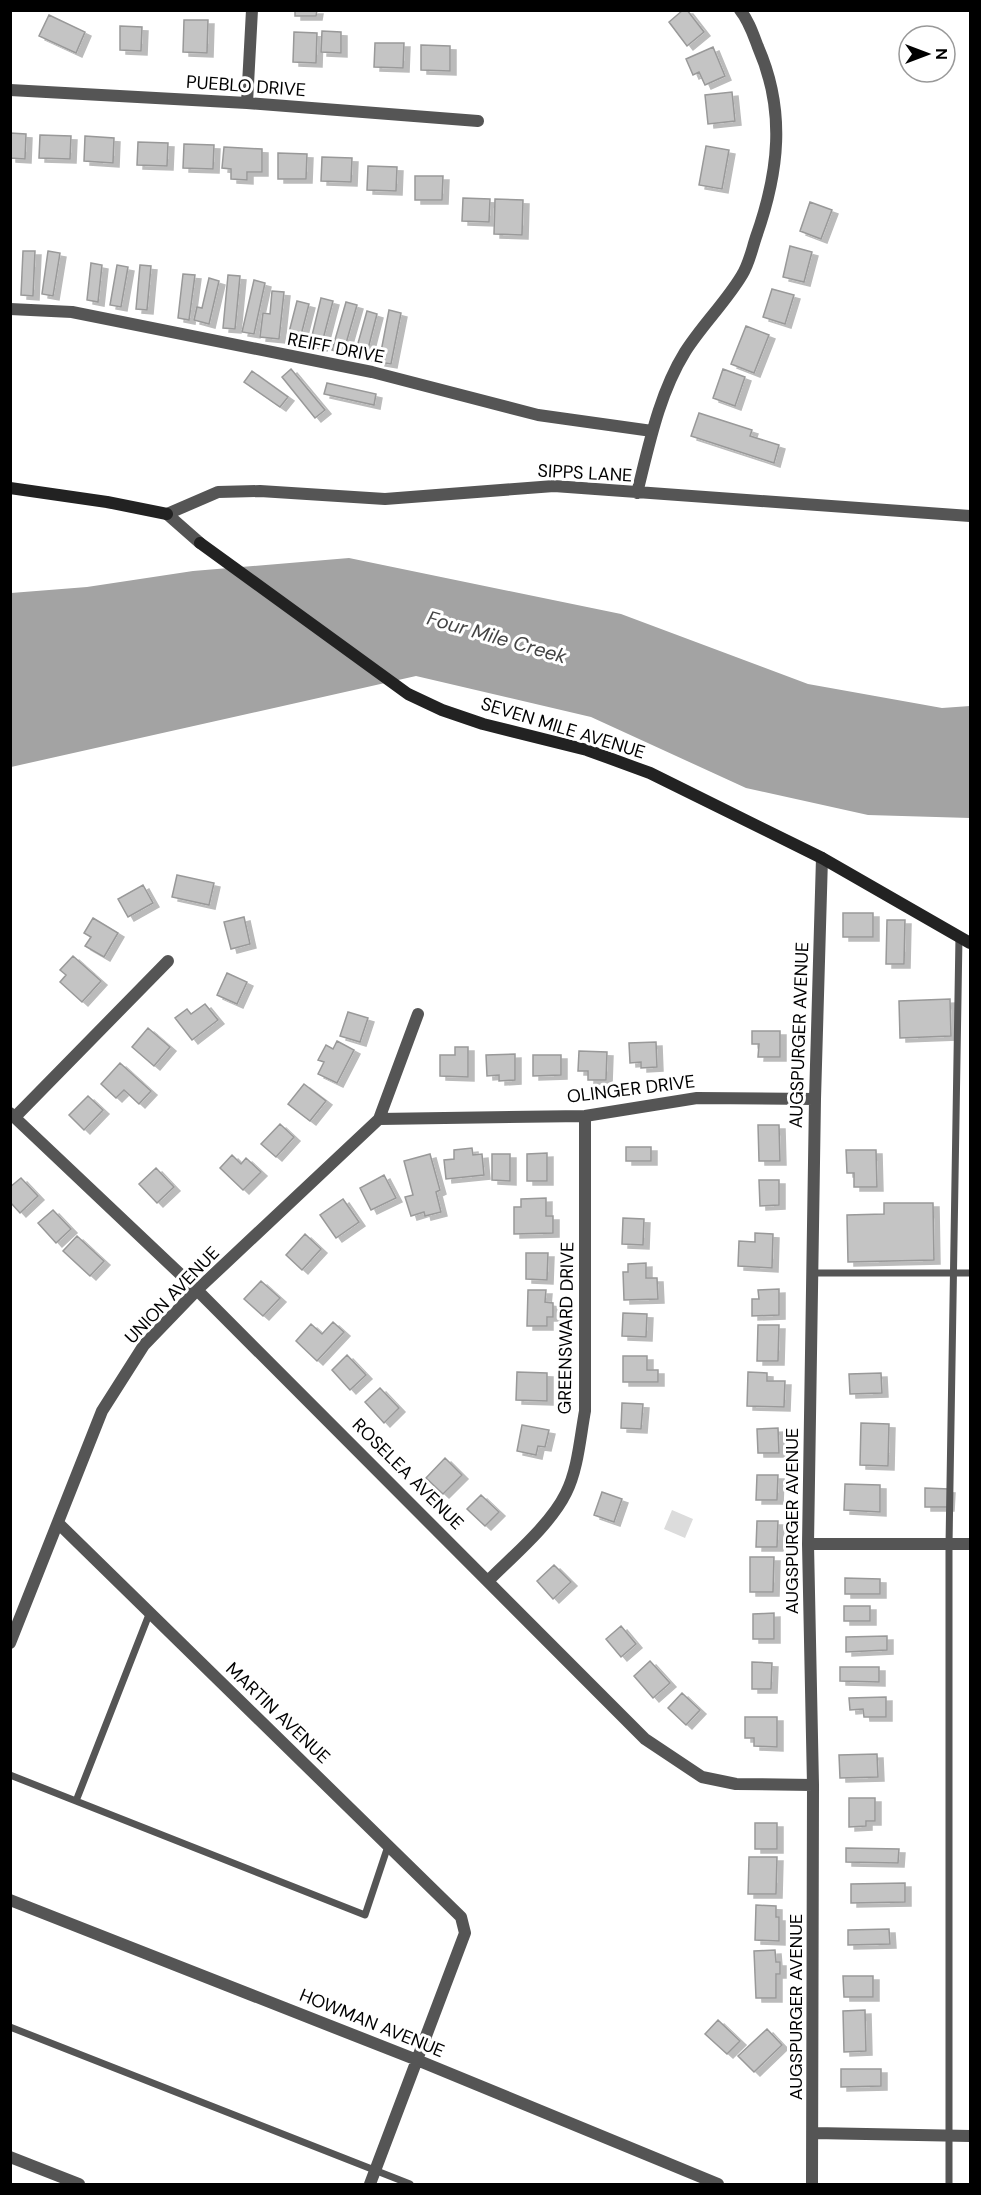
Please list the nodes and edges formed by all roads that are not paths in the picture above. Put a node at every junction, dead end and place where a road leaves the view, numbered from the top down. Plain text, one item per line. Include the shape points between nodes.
1 (252, 10) edge
2 (740, 10) edge
3 (10, 90) edge
4 (247, 103) junction
5 (478, 122) dead end
6 (10, 309) edge
7 (652, 431) junction
8 (10, 488) edge
9 (637, 493) junction
10 (167, 514) junction
11 (970, 516) edge
12 (200, 543) joint
13 (822, 858) junction
14 (959, 936) junction
15 (970, 943) edge
16 (168, 962) dead end
17 (418, 1014) dead end
18 (815, 1099) junction
19 (13, 1115) edge
20 (585, 1116) junction
21 (379, 1119) junction
22 (812, 1273) junction
23 (954, 1273) junction
24 (970, 1273) edge
25 (197, 1290) junction
26 (58, 1523) junction
27 (808, 1544) junction
28 (949, 1545) junction
29 (970, 1545) edge
30 (489, 1580) junction
31 (150, 1612) junction
32 (10, 1642) edge
33 (10, 1774) edge
34 (813, 1785) junction
35 (76, 1801) junction
36 (388, 1846) junction
37 (10, 1900) edge
38 (10, 2027) edge
39 (417, 2060) junction
40 (814, 2133) junction
41 (949, 2136) junction
42 (970, 2136) edge
43 (10, 2157) edge
44 (376, 2171) junction
45 (79, 2184) edge
46 (370, 2184) edge
47 (410, 2184) edge
48 (718, 2184) edge
49 (812, 2184) edge
50 (949, 2184) edge

1 - 4 street
2 - 7 street via 766,64 776,104 777,147 772,184 743,274 685,352
3 - 4 street, PUEBLO DRIVE
4 - 5 street, PUEBLO DRIVE
6 - 7 street, REIFF DRIVE via 72,312 372,372 538,416
7 - 9 street
8 - 10 main road
9 - 10 street, SIPPS LANE via 554,486 385,498 219,492
9 - 11 street, SIPPS LANE
10 - 12 street, SEVEN MILE AVENUE
12 - 13 main road, SEVEN MILE AVENUE via 408,694 483,724 586,750 650,773
13 - 14 main road, SEVEN MILE AVENUE
13 - 18 street, AUGSPURGER AVENUE
14 - 15 main road, SEVEN MILE AVENUE
14 - 23 lane
16 - 19 street
17 - 21 street, UNION AVENUE
18 - 20 street, OLINGER DRIVE via 697,1098
18 - 22 street, AUGSPURGER AVENUE
19 - 25 street, ROSELEA AVENUE
20 - 21 street, OLINGER DRIVE
20 - 30 street, GREENSWARD DRIVE via 585,1412 577,1456 566,1494 540,1530
21 - 25 street, UNION AVENUE
22 - 23 lane
22 - 27 street, AUGSPURGER AVENUE
23 - 24 lane
23 - 28 lane
25 - 26 street, UNION AVENUE via 144,1345 102,1411
25 - 30 street, ROSELEA AVENUE
26 - 31 street, MARTIN AVENUE
26 - 32 street, UNION AVENUE
27 - 28 street
27 - 34 street, AUGSPURGER AVENUE
28 - 29 street
28 - 41 lane
30 - 34 street, ROSELEA AVENUE via 645,1739 675,1761 702,1777 736,1784
31 - 35 lane
31 - 36 street, MARTIN AVENUE
33 - 35 lane
34 - 40 street, AUGSPURGER AVENUE
35 - 36 lane via 365,1915
36 - 39 street, MARTIN AVENUE via 461,1917 465,1933
37 - 39 street, HOWMAN AVENUE
38 - 44 lane
39 - 44 street
39 - 48 street, HOWMAN AVENUE
40 - 41 street
40 - 49 street, AUGSPURGER AVENUE
41 - 42 street
41 - 50 lane
43 - 45 street
44 - 46 street
44 - 47 lane

